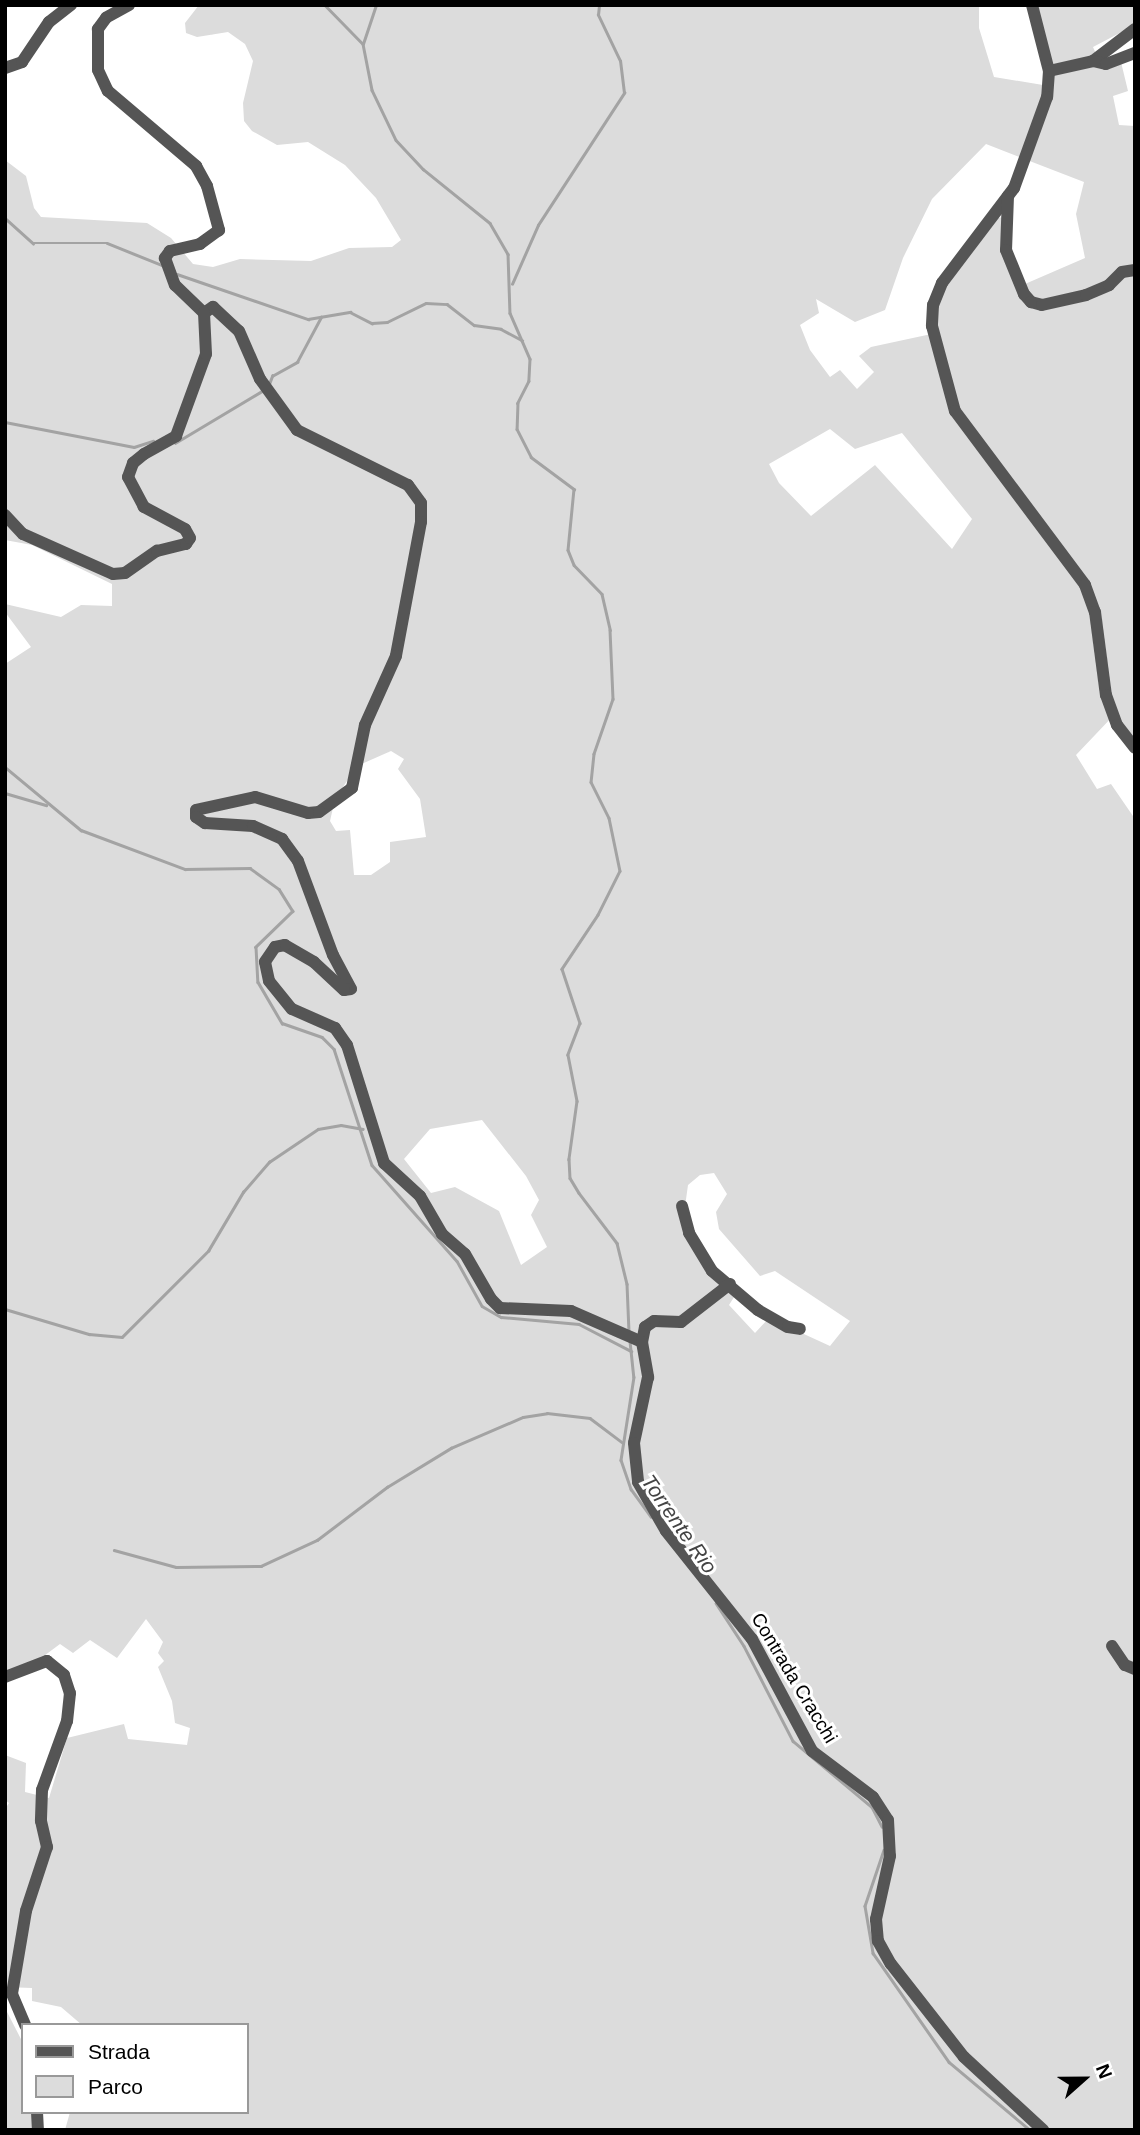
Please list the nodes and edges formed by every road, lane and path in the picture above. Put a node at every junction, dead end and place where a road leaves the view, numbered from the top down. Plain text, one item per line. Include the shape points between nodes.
1 (71, 5) edge
2 (129, 5) edge
3 (1032, 5) edge
4 (1135, 29) edge
5 (1135, 53) edge
6 (1093, 61) junction
7 (5, 68) edge
8 (1049, 71) junction
9 (1008, 196) junction
10 (994, 213) junction
11 (1005, 234) junction
12 (1135, 270) edge
13 (204, 313) junction
14 (5, 515) edge
15 (1135, 748) edge
16 (682, 1206) dead end
17 (730, 1284) junction
18 (800, 1329) dead end
19 (634, 1340) junction
20 (1112, 1646) dead end
21 (1135, 1669) edge
22 (5, 1677) edge
23 (24, 2023) edge
24 (1043, 2130) edge

1 - 7 street via 49,22 22,62
2 - 13 street via 106,18 99,29 98,70 108,91 196,166 219,230 201,244 170,251 165,258 168,274
3 - 8 street
4 - 6 street
5 - 6 street via 1106,64
6 - 8 street
8 - 9 street via 1047,97 1034,138
9 - 10 street
9 - 11 street
10 - 11 street
10 - 15 street via 954,264 933,304 932,326 955,411 1085,585 1095,612 1106,695 1116,725
11 - 12 street via 1006,250 1024,295 1042,305 1086,295 1109,285 1122,272
13 - 14 street via 206,354 176,436 133,463 128,477 144,506 185,529 190,538 186,544 157,551 125,573 113,574 23,534
13 - 19 street via 213,307 239,331 267,392 297,430 408,485 421,503 421,522 396,656 365,725 352,788 319,812 255,797 196,810 196,817 205,823 253,826 282,839 298,861 333,955 351,989 344,990 314,962 285,944 275,947 265,962 269,981 292,1009 335,1028 347,1045 384,1163 420,1196 442,1234 465,1254 491,1300 500,1308 571,1311
16 - 17 street via 702,1257
17 - 18 street via 758,1310
17 - 19 street via 681,1322 649,1322
19 - 24 street, Contrada Cracchi via 648,1377 634,1443 638,1482 666,1531 752,1639 812,1751 873,1797 888,1820 890,1856 876,1919 878,1941 891,1964 964,2057
20 - 21 street via 1125,1665
22 - 23 street via 47,1661 64,1675 71,1693 67,1721 42,1790 41,1821 47,1847 26,1912 12,1994

